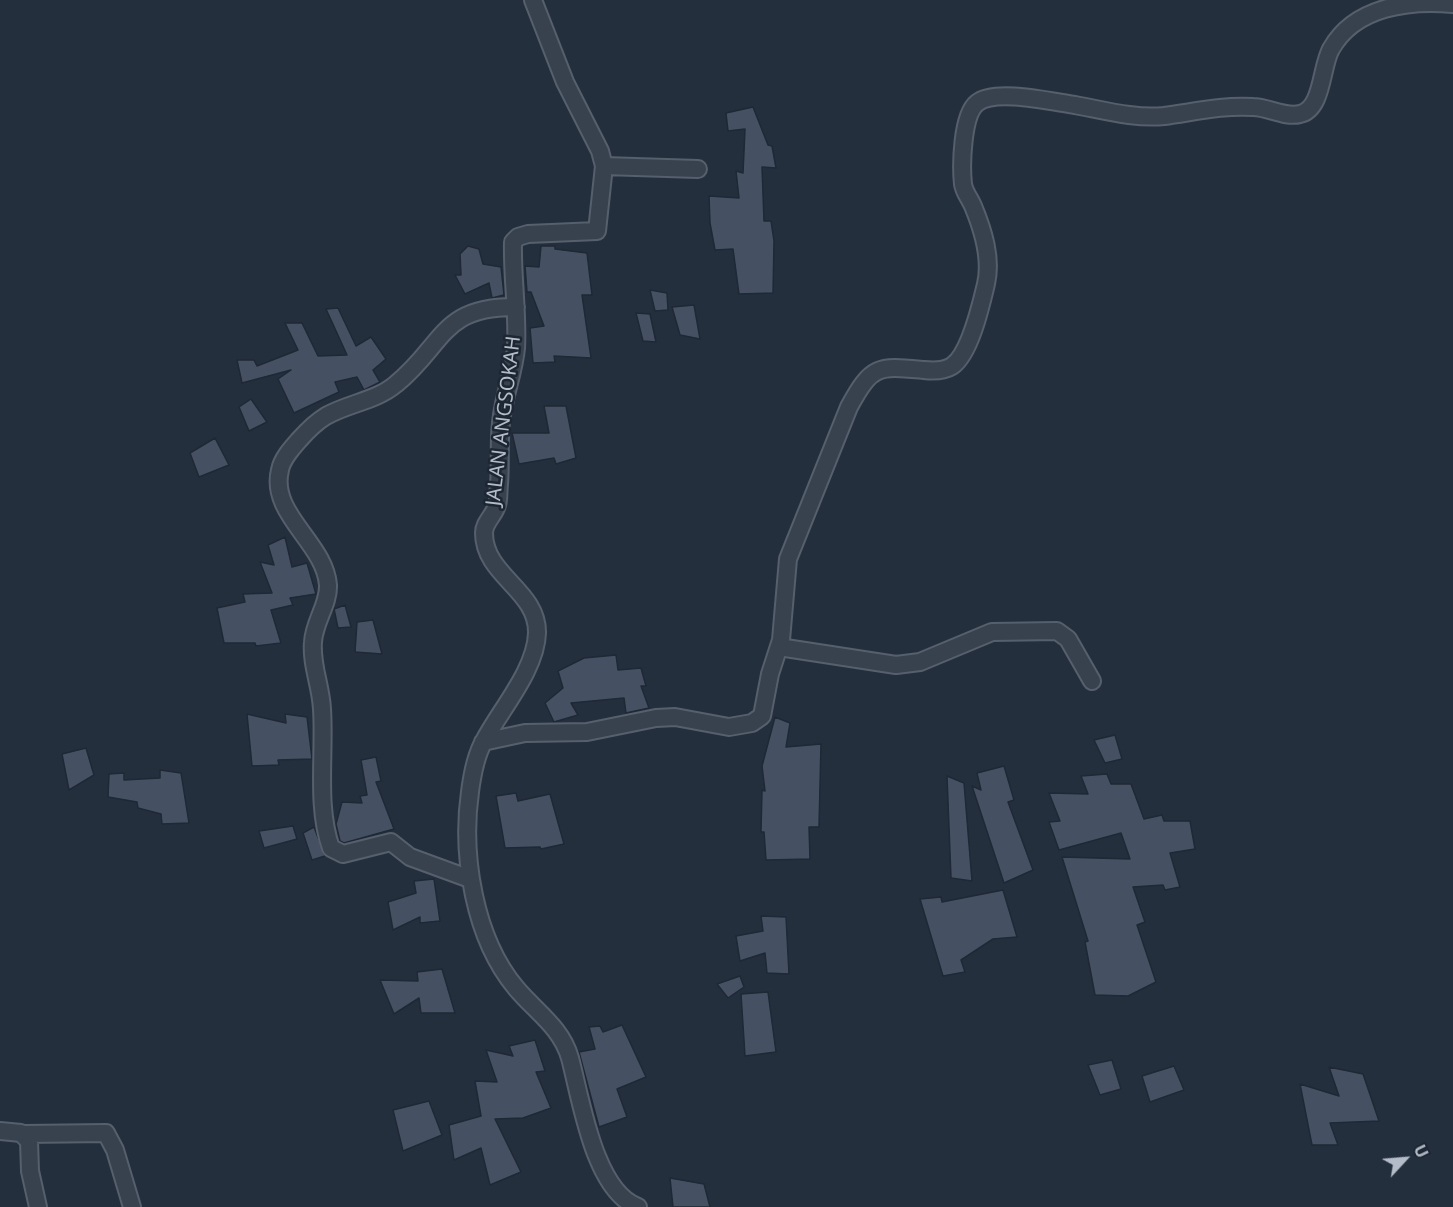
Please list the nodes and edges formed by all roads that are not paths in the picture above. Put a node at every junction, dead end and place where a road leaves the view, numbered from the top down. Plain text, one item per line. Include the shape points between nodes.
1 (533, 0) edge
2 (1453, 4) edge
3 (604, 166) junction
4 (698, 169) dead end
5 (516, 307) junction
6 (779, 647) junction
7 (1092, 681) dead end
8 (483, 742) junction
9 (470, 879) junction
10 (0, 1131) edge
11 (25, 1134) junction
12 (38, 1207) edge
13 (132, 1207) edge
14 (638, 1207) edge

1 - 3 street, JALAN ANGSOKAH
2 - 6 street via 1399,4 1370,14 1349,29 1331,48 1315,101 1310,109 1299,114 1253,106 1141,116 1030,98 991,97 971,108 963,145 963,187 988,252 987,281 972,332 952,366 930,370 890,367 868,376 860,386 788,559
3 - 4 street
3 - 5 street, JALAN ANGSOKAH via 597,231 514,238
5 - 8 street, JALAN ANGSOKAH via 514,362 499,436 497,506 484,531 492,563 523,594 535,618 537,634 517,689
5 - 9 street via 473,312 455,322 397,384 317,422 284,459 278,481 288,511 314,549 328,583 328,596 313,639 312,660 322,709 323,819 331,848 343,854 391,842 410,857
6 - 7 street via 896,665 920,662 992,632 1057,631 1068,639
6 - 8 street via 766,705 762,716 752,723 729,727 675,717 656,718 587,732 525,733
8 - 9 street, JALAN ANGSOKAH via 470,791
9 - 14 street, JALAN ANGSOKAH via 500,964 522,995 561,1034 606,1177 623,1200
10 - 11 street
11 - 12 street
11 - 13 street via 106,1133

